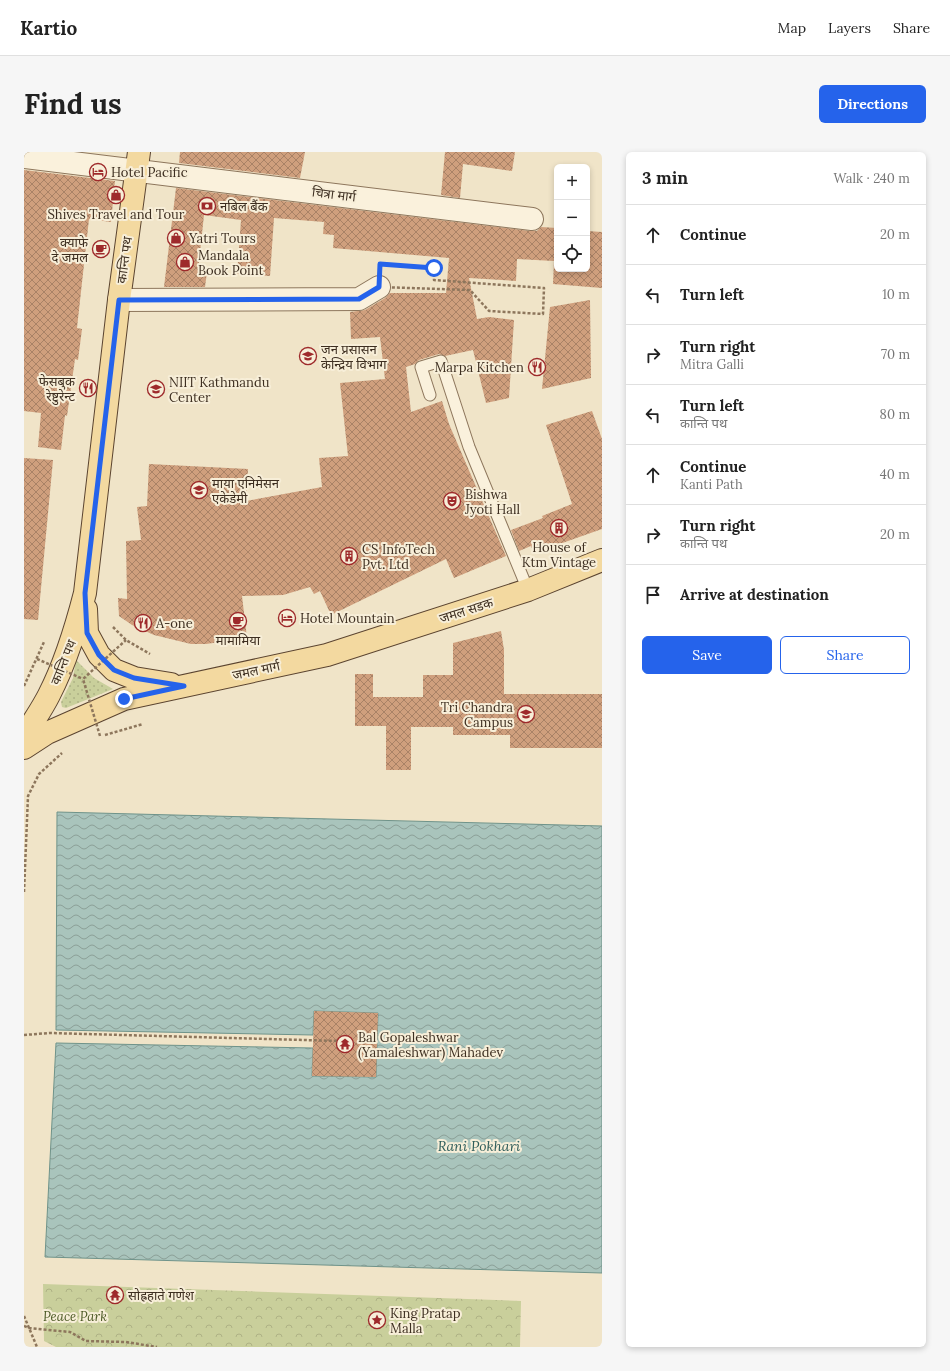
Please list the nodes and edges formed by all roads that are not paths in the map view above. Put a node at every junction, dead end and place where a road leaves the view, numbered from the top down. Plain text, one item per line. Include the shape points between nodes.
1 (24, 157) edge
2 (138, 161) edge
3 (532, 219) dead end
4 (379, 287) road end
5 (119, 300) junction
6 (430, 395) dead end
7 (602, 560) edge
8 (528, 590) junction
9 (85, 593) junction
10 (327, 655) joint
11 (184, 686) junction
12 (24, 737) edge
13 (24, 748) edge

1 - 2 street, चित्रा मार्ग
2 - 3 street, चित्रा मार्ग
2 - 5 main road, कान्ति पथ
4 - 5 street via 359,299
5 - 9 main road, कान्ति पथ
6 - 8 lane via 421,367 441,361 469,447
7 - 8 main road, जमल सडक
8 - 10 main road, जमल सडक
9 - 11 main road via 87,633 99,655 114,670 134,678
9 - 12 main road, कान्ति पथ via 65,660 49,695
10 - 11 main road, जमल मार्ग
11 - 13 main road via 124,699 47,733

